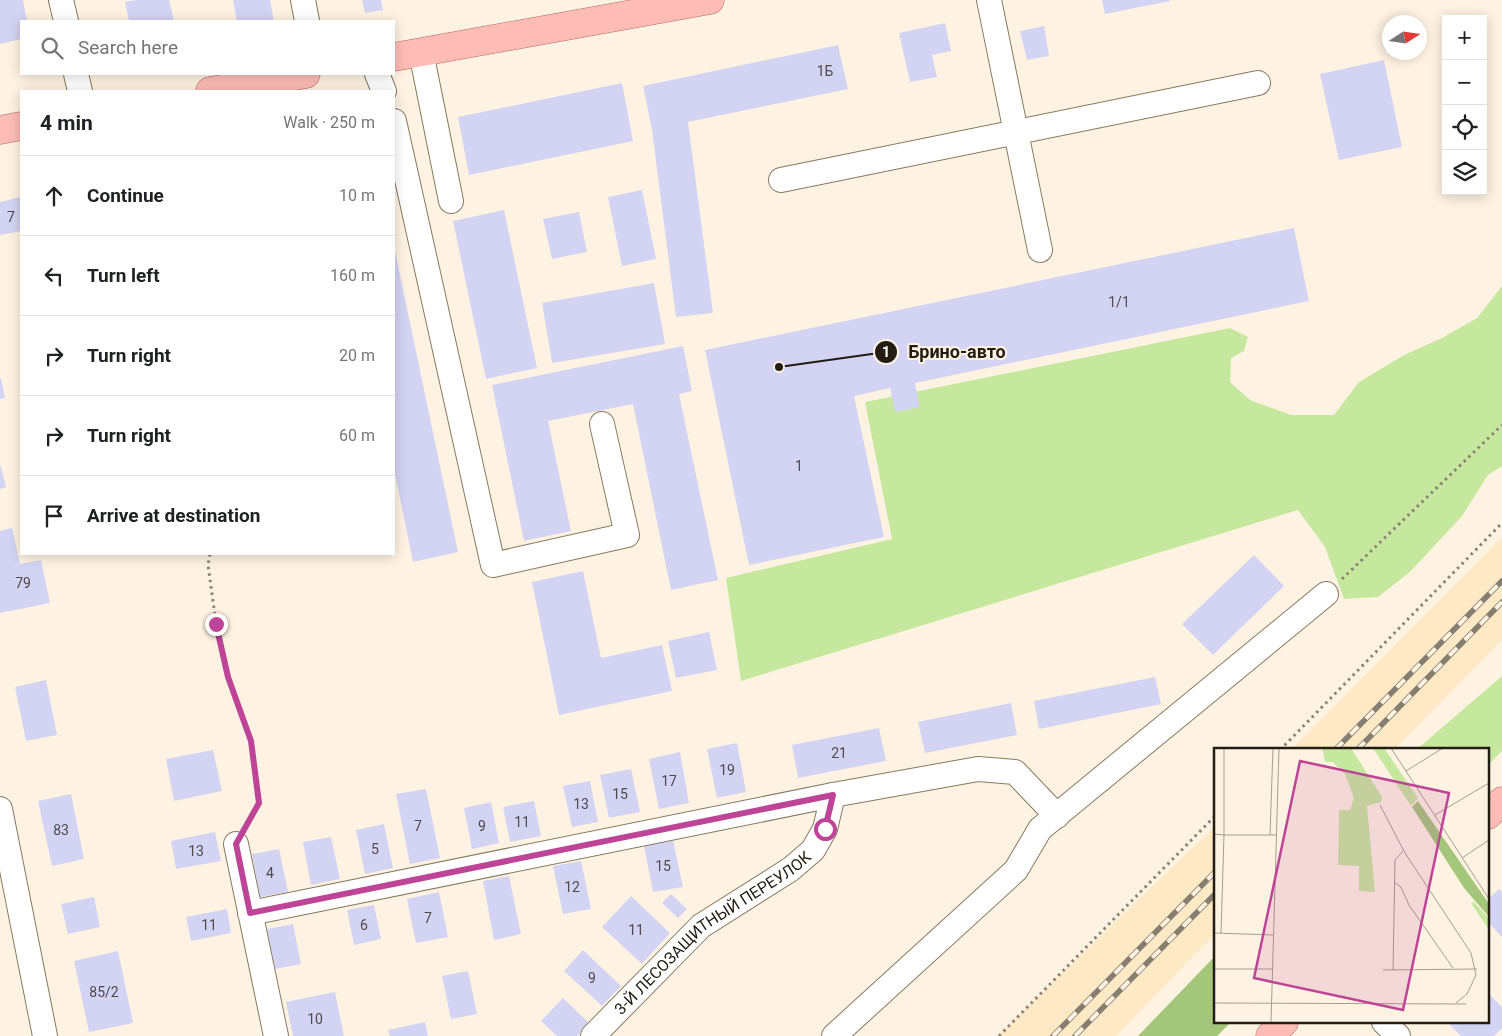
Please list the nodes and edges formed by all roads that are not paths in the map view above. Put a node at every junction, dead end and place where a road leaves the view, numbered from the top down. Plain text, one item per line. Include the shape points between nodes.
1 (61, 0) edge
2 (303, 0) edge
3 (710, 0) edge
4 (989, 0) edge
5 (611, 9) edge
6 (66, 20) edge
7 (306, 20) edge
8 (421, 52) junction
9 (395, 57) edge
10 (76, 75) edge
11 (300, 75) edge
12 (376, 75) edge
13 (1258, 83) dead end
14 (80, 90) edge
15 (216, 90) edge
16 (384, 90) edge
17 (395, 125) edge
18 (20, 126) edge
19 (0, 130) edge
20 (1016, 132) junction
21 (781, 180) dead end
22 (451, 201) dead end
23 (1040, 250) dead end
24 (602, 424) dead end
25 (1326, 594) road end
26 (833, 795) junction
27 (1502, 801) edge
28 (0, 809) edge
29 (1490, 813) edge
30 (1057, 816) junction
31 (236, 844) road end
32 (250, 913) junction
33 (1282, 1024) edge
34 (1386, 1024) edge
35 (45, 1036) edge
36 (276, 1036) edge
37 (593, 1036) edge
38 (834, 1036) edge
39 (1270, 1036) edge
40 (1398, 1036) edge

1 - 6 street
2 - 7 street
3 - 5 main road
4 - 20 street
5 - 8 main road
8 - 9 main road
8 - 22 street
10 - 14 street
11 - 15 main road
12 - 16 street
13 - 20 street
17 - 24 street via 494,565 627,535
18 - 19 main road
20 - 21 street
20 - 23 street
25 - 30 street
26 - 30 street via 978,769 1015,772
26 - 32 street
26 - 37 street, 3-Й ЛЕСОЗАЩИТНЫЙ ПЕРЕУЛОК via 825,829 813,850 791,869 701,926
27 - 29 main road
28 - 35 street
30 - 38 street via 1040,829 1016,870
31 - 32 street
32 - 36 street
33 - 39 main road
34 - 40 street

